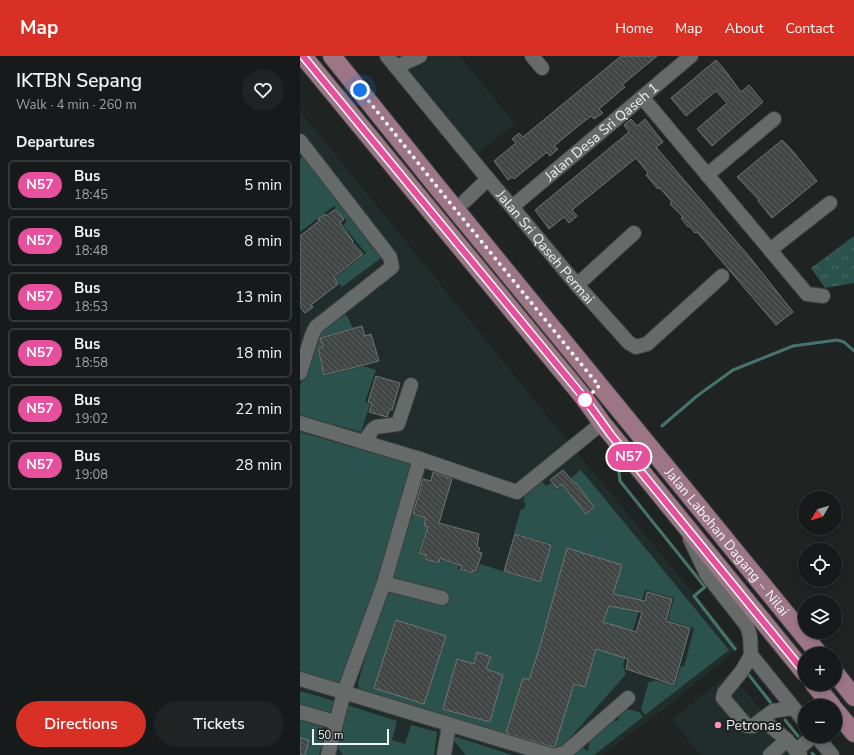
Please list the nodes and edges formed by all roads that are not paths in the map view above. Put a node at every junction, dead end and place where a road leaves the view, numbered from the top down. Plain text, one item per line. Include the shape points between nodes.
1 (303, 56) edge
2 (332, 56) edge
3 (387, 56) edge
4 (420, 56) edge
5 (532, 56) edge
6 (691, 56) edge
7 (396, 67) junction
8 (542, 68) dead end
9 (642, 97) junction
10 (774, 119) dead end
11 (300, 141) edge
12 (707, 175) junction
13 (488, 180) junction
14 (438, 188) junction
15 (465, 201) junction
16 (830, 203) dead end
17 (512, 207) junction
18 (634, 233) dead end
19 (475, 234) junction
20 (770, 250) junction
21 (722, 276) dead end
22 (577, 285) junction
23 (823, 296) dead end
24 (304, 343) edge
25 (300, 373) edge
26 (411, 385) dead end
27 (300, 423) edge
28 (602, 423) junction
29 (364, 442) junction
30 (420, 459) junction
31 (684, 526) junction
32 (384, 583) junction
33 (442, 598) dead end
34 (813, 647) edge
35 (751, 655) junction
36 (798, 664) edge
37 (300, 679) edge
38 (842, 681) edge
39 (820, 691) edge
40 (344, 692) junction
41 (854, 696) edge
42 (628, 698) dead end
43 (826, 699) edge
44 (793, 708) junction
45 (300, 712) edge
46 (798, 714) edge
47 (842, 718) edge
48 (762, 719) junction
49 (335, 722) junction
50 (449, 724) junction
51 (854, 733) edge
52 (803, 743) edge
53 (822, 743) edge
54 (445, 749) edge
55 (794, 749) edge
56 (330, 753) edge
57 (456, 755) edge
58 (551, 755) edge
59 (555, 755) edge
60 (770, 755) edge
61 (832, 755) edge

1 - 28 main road, Jalan Labohan Dagang ‒ Nilai
2 - 14 main road, Jalan Labohan Dagang ‒ Nilai
3 - 7 street, Jalan Sri Qaseh Permai
4 - 7 street
5 - 8 street
6 - 9 street, Jalan Desa Sri Qaseh 1
7 - 13 street, Jalan Sri Qaseh Permai
9 - 12 street
9 - 17 street, Jalan Desa Sri Qaseh 1
10 - 12 street
11 - 24 street via 390,257 392,267 316,327
12 - 20 street
13 - 15 street
13 - 17 street, Jalan Sri Qaseh Permai
14 - 15 main road
14 - 19 main road, Jalan Labohan Dagang ‒ Nilai
15 - 19 main road via 468,219
16 - 20 street
17 - 22 street, Jalan Sri Qaseh Permai
18 - 22 street
19 - 34 main road, Jalan Labohan Dagang ‒ Nilai
20 - 23 street via 807,294
21 - 22 street, Jalan Sri Qaseh Permai via 646,344 636,347 629,343
24 - 25 street
26 - 29 street via 398,424 376,427
27 - 29 street
28 - 30 street via 517,492
28 - 31 main road, Jalan Labohan Dagang ‒ Nilai
29 - 30 street
30 - 32 street
31 - 35 street via 707,575 747,626
31 - 36 main road, Jalan Labohan Dagang ‒ Nilai
32 - 33 street
32 - 40 street
35 - 44 street
35 - 48 street via 723,698 747,726 752,726
37 - 40 street
38 - 41 main road
39 - 43 main road
40 - 49 street
40 - 50 street
42 - 59 street via 565,753
44 - 46 street
44 - 48 street via 773,711
45 - 49 street
47 - 51 main road
48 - 55 street
49 - 56 street
50 - 54 street
50 - 58 street
52 - 55 street
53 - 61 street
54 - 57 street
55 - 60 street

